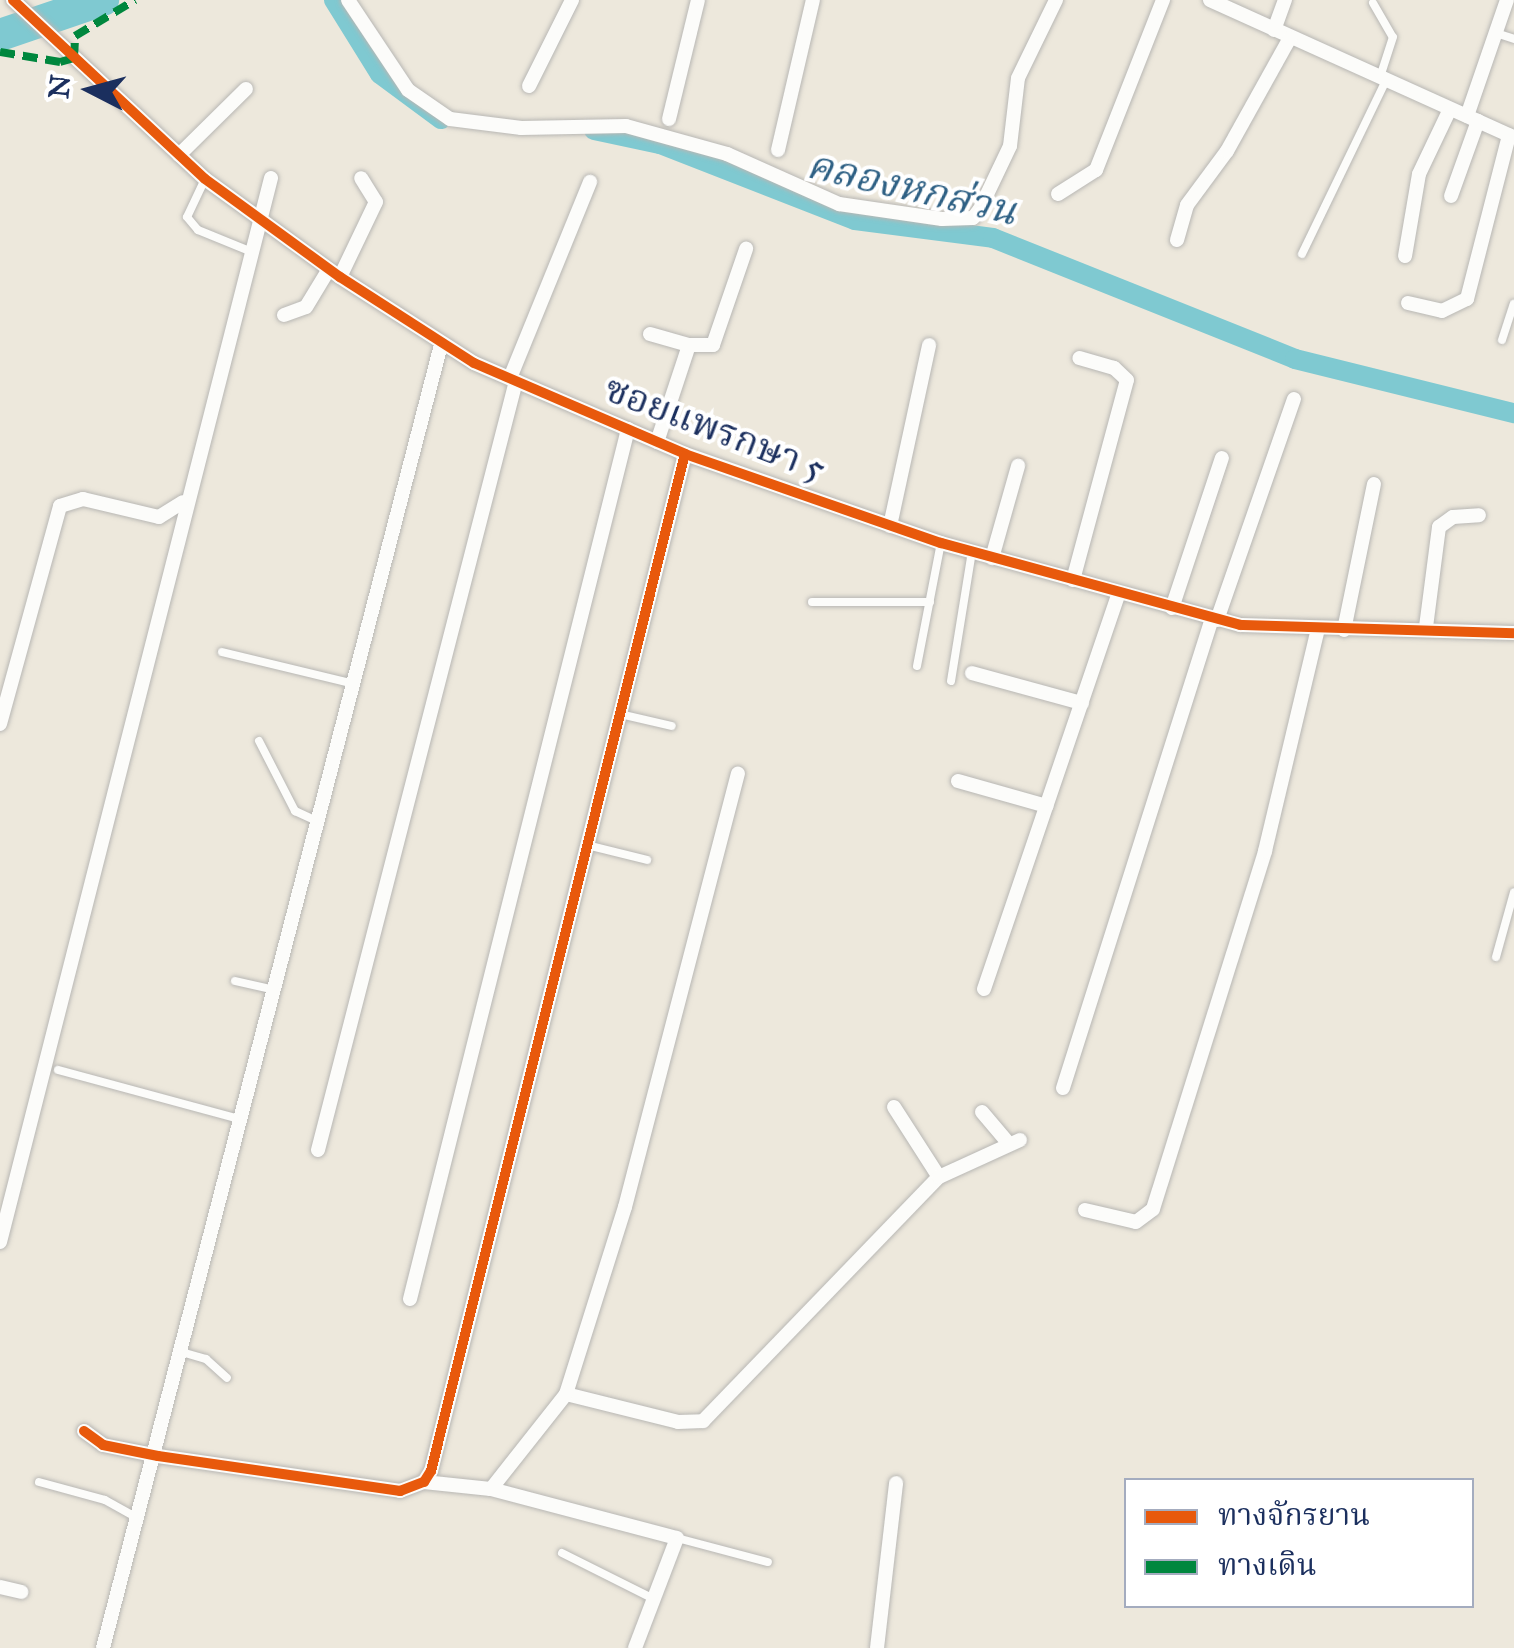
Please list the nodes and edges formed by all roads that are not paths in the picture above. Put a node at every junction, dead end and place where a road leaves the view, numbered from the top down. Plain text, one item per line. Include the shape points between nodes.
1 (14, 0) edge
2 (348, 0) edge
3 (572, 0) edge
4 (698, 0) edge
5 (813, 0) edge
6 (1056, 0) edge
7 (1163, 0) edge
8 (1210, 0) edge
9 (1285, 0) edge
10 (1507, 0) edge
11 (1373, 3) dead end
12 (1274, 30) junction
13 (1496, 33) junction
14 (1290, 38) junction
15 (1514, 39) edge
16 (1383, 79) junction
17 (529, 86) dead end
18 (246, 89) dead end
19 (1450, 108) junction
20 (1472, 118) junction
21 (668, 119) dead end
22 (1511, 136) edge
23 (778, 150) dead end
24 (179, 154) junction
25 (271, 178) dead end
26 (361, 178) dead end
27 (205, 179) junction
28 (590, 182) dead end
29 (1058, 194) dead end
30 (1451, 196) dead end
31 (256, 218) junction
32 (1178, 240) dead end
33 (746, 249) dead end
34 (248, 250) junction
35 (1302, 254) dead end
36 (1406, 256) dead end
37 (335, 273) junction
38 (1408, 303) dead end
39 (1514, 304) edge
40 (284, 314) dead end
41 (650, 334) dead end
42 (1502, 340) dead end
43 (441, 344) junction
44 (689, 345) junction
45 (928, 345) dead end
46 (1078, 358) dead end
47 (513, 380) junction
48 (1294, 399) dead end
49 (628, 429) junction
50 (657, 442) junction
51 (685, 454) junction
52 (1222, 458) dead end
53 (1018, 466) dead end
54 (1374, 484) dead end
55 (184, 501) junction
56 (1479, 515) dead end
57 (890, 526) junction
58 (942, 543) junction
59 (972, 552) junction
60 (992, 558) junction
61 (1072, 580) junction
62 (1118, 593) junction
63 (812, 602) dead end
64 (930, 602) junction
65 (1172, 608) junction
66 (1214, 619) junction
67 (1426, 627) junction
68 (1318, 630) junction
69 (1344, 630) junction
70 (1514, 633) edge
71 (222, 652) dead end
72 (916, 666) dead end
73 (972, 673) dead end
74 (951, 681) dead end
75 (354, 684) junction
76 (1082, 703) junction
77 (620, 714) junction
78 (0, 724) edge
79 (672, 726) dead end
80 (259, 741) dead end
81 (738, 774) dead end
82 (958, 781) dead end
83 (1047, 806) junction
84 (319, 822) junction
85 (588, 845) junction
86 (647, 860) dead end
87 (1514, 892) edge
88 (1496, 957) dead end
89 (235, 981) dead end
90 (984, 989) dead end
91 (276, 990) junction
92 (58, 1070) dead end
93 (1063, 1088) dead end
94 (894, 1107) dead end
95 (982, 1112) dead end
96 (244, 1120) junction
97 (318, 1150) dead end
98 (934, 1171) junction
99 (1085, 1210) dead end
100 (0, 1242) edge
101 (410, 1299) dead end
102 (184, 1353) junction
103 (227, 1378) dead end
104 (566, 1394) junction
105 (84, 1430) dead end
106 (158, 1456) junction
107 (39, 1482) dead end
108 (424, 1482) junction
109 (896, 1483) dead end
110 (491, 1488) junction
111 (140, 1520) junction
112 (677, 1538) junction
113 (562, 1553) dead end
114 (768, 1562) dead end
115 (0, 1587) edge
116 (21, 1592) dead end
117 (654, 1599) junction
118 (104, 1648) edge
119 (635, 1648) edge
120 (877, 1648) edge

1 - 24 street, ซอยแพรกษา 5
2 - 6 street via 408,90 450,119 521,128 626,126 727,154 839,204 942,219 970,218 980,208 1010,146 1018,78
3 - 17 street
4 - 21 street
5 - 23 street
7 - 29 street via 1096,170
8 - 12 street
9 - 12 street
10 - 13 street
11 - 16 lane via 1394,37
12 - 14 street
13 - 15 lane
13 - 20 street
14 - 16 street
14 - 32 street via 1227,151 1187,204
16 - 19 street
16 - 35 lane
18 - 24 street
19 - 20 street
19 - 36 street via 1419,174
20 - 22 street
20 - 30 street
22 - 38 street via 1467,299 1442,311
24 - 27 street, ซอยแพรกษา 5
25 - 31 street
26 - 37 street via 376,202
27 - 31 street, ซอยแพรกษา 5
27 - 34 lane via 187,217 198,230
28 - 47 street
31 - 34 street
31 - 37 street, ซอยแพรกษา 5
33 - 44 street via 713,345
34 - 55 street
37 - 40 street via 306,307
37 - 43 street, ซอยแพรกษา 5
39 - 42 lane
41 - 44 street
43 - 47 street, ซอยแพรกษา 5
43 - 75 street
44 - 50 street
45 - 57 street
46 - 61 street via 1114,368 1127,380
47 - 49 street, ซอยแพรกษา 5
47 - 97 street
48 - 66 street
49 - 50 street, ซอยแพรกษา 5
49 - 101 street
50 - 51 street, ซอยแพรกษา 5
51 - 57 street, ซอยแพรกษา 5
51 - 77 street
52 - 65 street
53 - 60 street
54 - 69 street
55 - 78 street via 160,517 75,498 60,506
55 - 100 street
56 - 67 street via 1453,517 1439,527
57 - 58 street, ซอยแพรกษา 5
58 - 59 street, ซอยแพรกษา 5
58 - 64 lane
59 - 60 street, ซอยแพรกษา 5
59 - 74 lane
60 - 61 street, ซอยแพรกษา 5
61 - 62 street, ซอยแพรกษา 5
62 - 65 street, ซอยแพรกษา 5
62 - 76 street
63 - 64 lane
64 - 72 lane
65 - 66 street, ซอยแพรกษา 5
66 - 68 street, ซอยแพรกษา 5
66 - 93 street
67 - 69 street, ซอยแพรกษา 5
67 - 70 street, ซอยแพรกษา 5
68 - 69 street, ซอยแพรกษา 5
68 - 99 street via 1264,851 1153,1208 1136,1222
71 - 75 lane
73 - 76 street
75 - 84 street
76 - 83 street
77 - 79 lane
77 - 85 street
80 - 84 lane via 296,811
81 - 104 street via 625,1207
82 - 83 street
83 - 90 street
84 - 91 street
85 - 86 lane
85 - 108 street
87 - 88 lane
89 - 91 lane
91 - 96 street
92 - 96 lane
94 - 98 street
95 - 98 street via 1014,1142
96 - 102 street
98 - 104 street via 703,1421 678,1422
102 - 103 lane via 206,1359
102 - 106 street
104 - 110 street
105 - 106 street via 103,1446
106 - 108 street via 400,1491
106 - 111 street
107 - 111 lane via 105,1500
108 - 110 street
109 - 120 street
110 - 112 street
111 - 118 street
112 - 114 lane
112 - 117 street
113 - 117 lane
115 - 116 street
117 - 119 street

